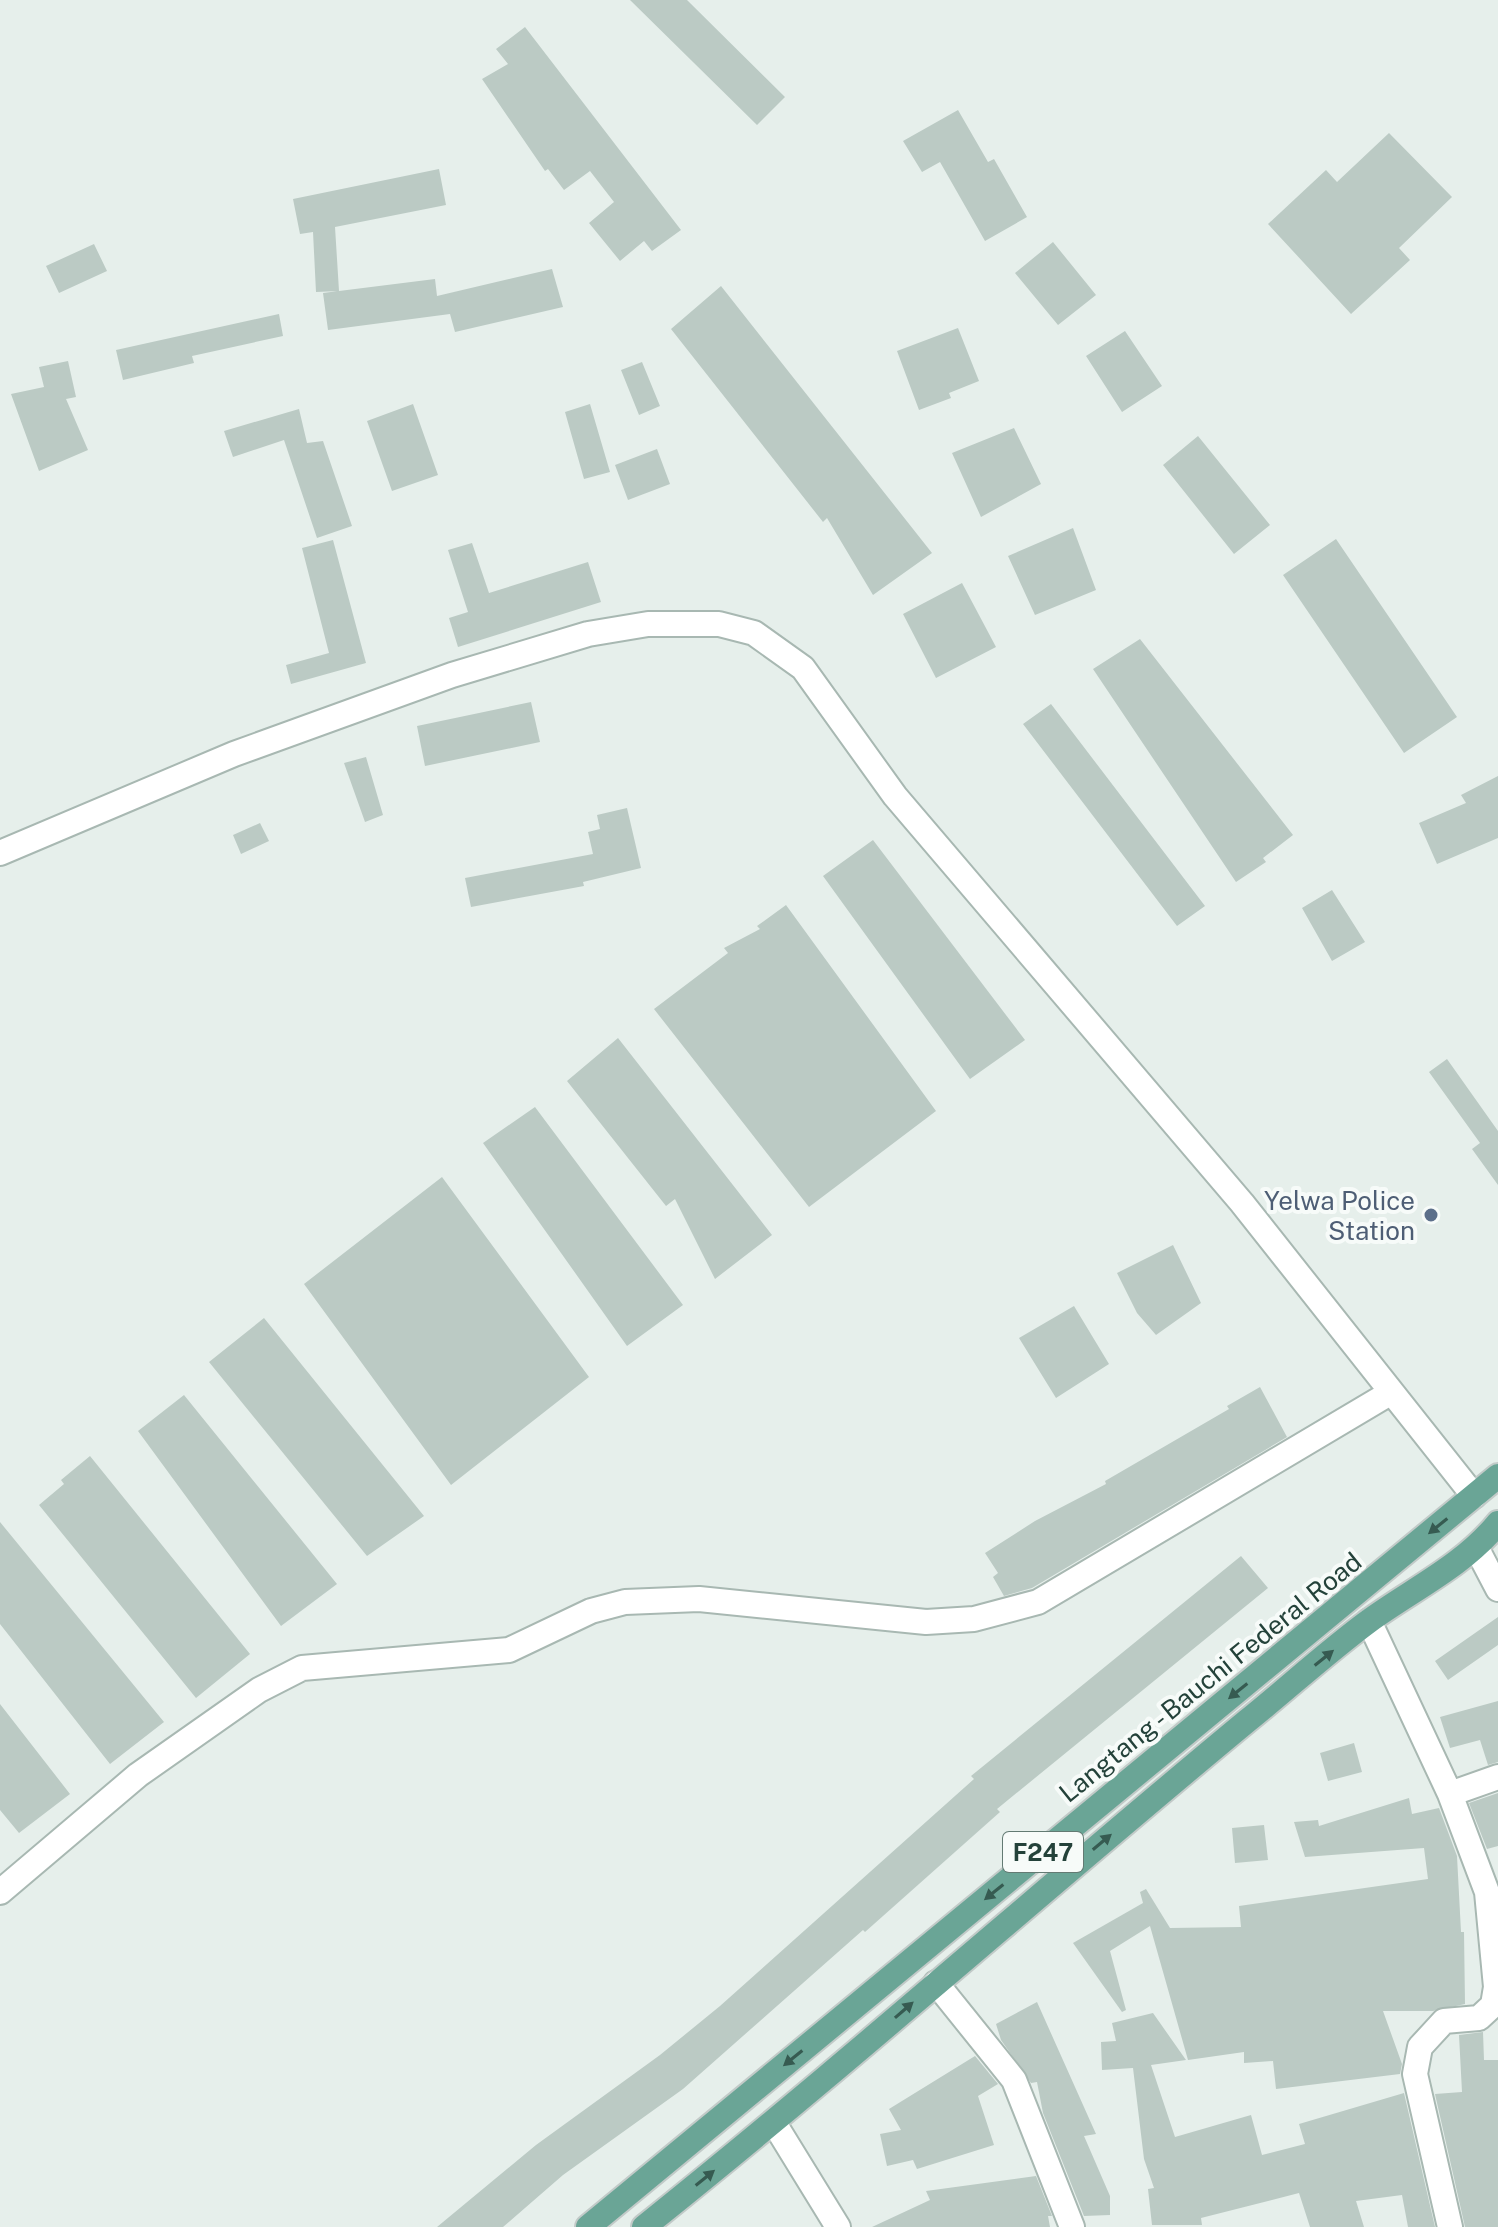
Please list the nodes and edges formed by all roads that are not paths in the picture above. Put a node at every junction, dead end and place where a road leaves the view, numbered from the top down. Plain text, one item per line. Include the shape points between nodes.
1 (0, 853) edge
2 (1390, 1393) junction
3 (1498, 1476) edge
4 (1474, 1496) junction
5 (1498, 1523) edge
6 (1477, 1549) junction
7 (1498, 1589) edge
8 (1369, 1621) junction
9 (1498, 1777) edge
10 (1450, 1794) junction
11 (0, 1892) edge
12 (1493, 1892) edge
13 (936, 1983) junction
14 (774, 2123) junction
15 (588, 2227) edge
16 (644, 2227) edge
17 (838, 2227) edge
18 (1072, 2227) edge
19 (1450, 2227) edge

1 - 2 street via 234,754 452,675 588,634 648,624 719,624 754,633 803,668 895,796 1242,1203
2 - 4 street
2 - 11 street via 1038,1602 974,1619 926,1622 699,1599 625,1602 591,1611 509,1650 302,1668 259,1690 138,1775
3 - 4 main road, Langtang - Bauchi Federal Road / F247
4 -> 15 main road, Langtang - Bauchi Federal Road / F247
5 - 6 main road, F247
6 - 7 street
6 - 8 main road, F247
8 - 10 street
13 -> 8 main road, F247
9 - 10 street
10 - 12 street
12 - 19 street via 1493,2005 1479,2018 1444,2021 1420,2047 1415,2074
14 -> 13 main road, F247
13 - 18 street via 1014,2080
16 -> 14 main road, F247
14 - 17 street

